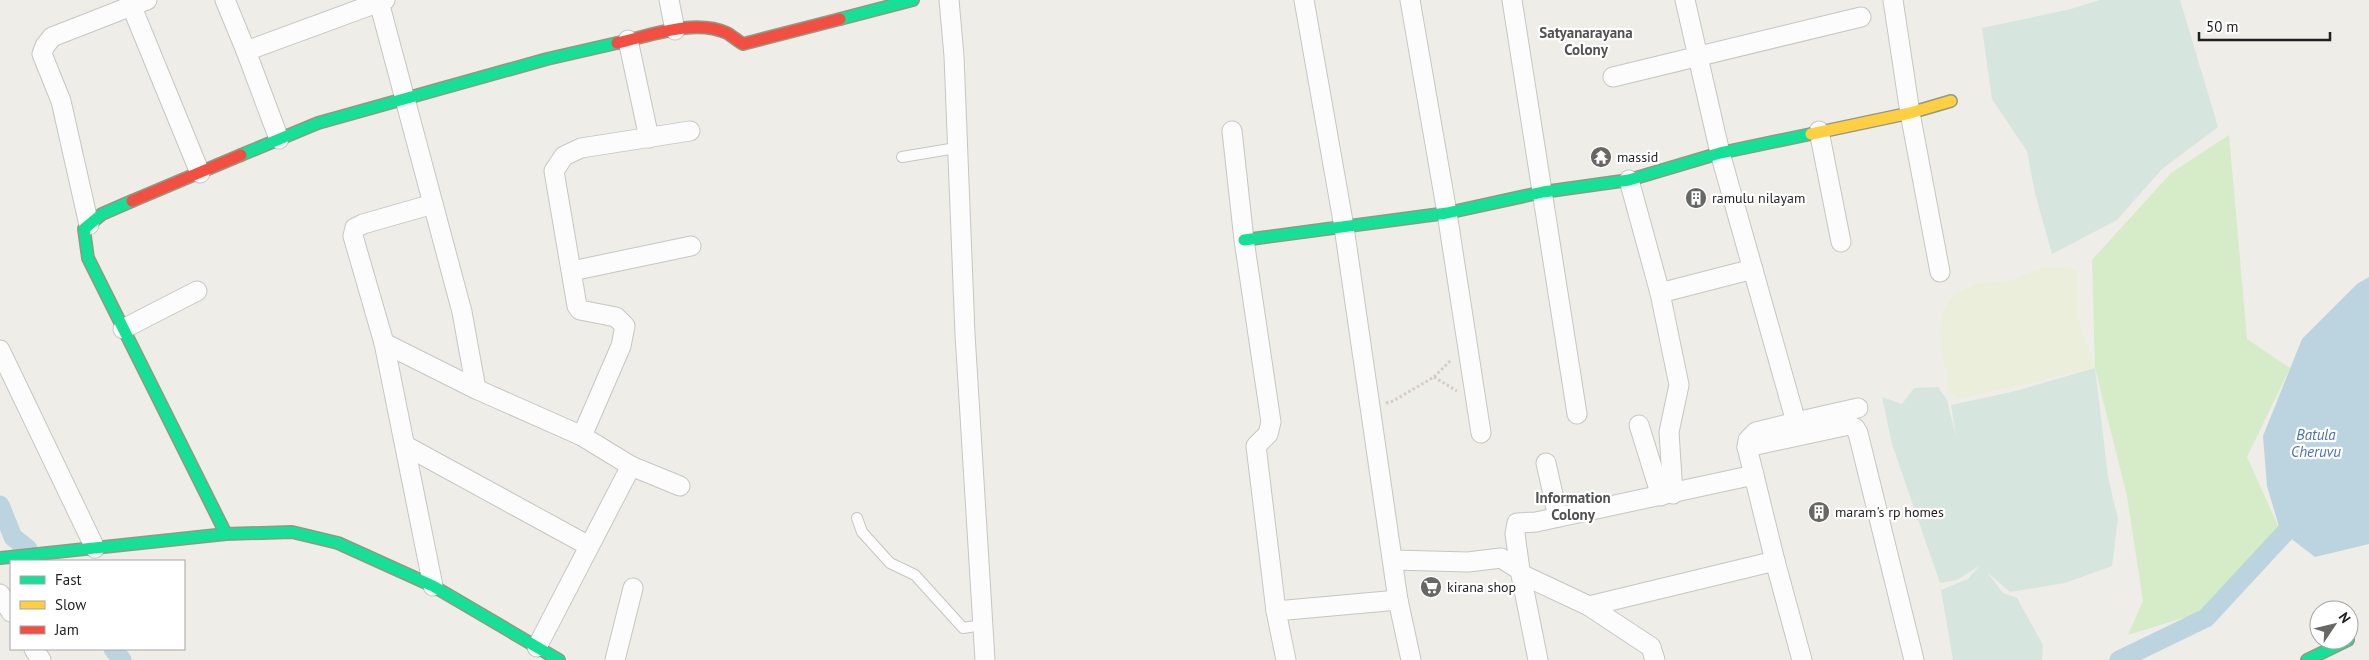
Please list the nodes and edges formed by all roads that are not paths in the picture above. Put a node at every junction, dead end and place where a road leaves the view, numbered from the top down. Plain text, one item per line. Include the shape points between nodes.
1 (225, 0) edge
2 (669, 0) edge
3 (913, 0) edge
4 (949, 0) edge
5 (1304, 0) edge
6 (1410, 0) edge
7 (1512, 0) edge
8 (1685, 0) edge
9 (1893, 0) edge
10 (382, 1) edge
11 (136, 2) edge
12 (1861, 17) dead end
13 (675, 30) junction
14 (628, 40) junction
15 (246, 51) junction
16 (1698, 56) junction
17 (1614, 77) dead end
18 (404, 97) junction
19 (1951, 101) dead end
20 (1910, 113) junction
21 (1232, 130) dead end
22 (690, 131) dead end
23 (1819, 131) junction
24 (648, 138) junction
25 (279, 139) junction
26 (956, 148) junction
27 (1720, 153) junction
28 (902, 157) dead end
29 (200, 173) junction
30 (1629, 180) junction
31 (1543, 192) junction
32 (433, 204) junction
33 (1447, 213) junction
34 (89, 225) junction
35 (1344, 227) junction
36 (1244, 240) junction
37 (1841, 242) dead end
38 (691, 246) dead end
39 (1753, 269) junction
40 (572, 271) junction
41 (1940, 272) dead end
42 (197, 292) dead end
43 (1660, 294) junction
44 (123, 329) junction
45 (384, 343) junction
46 (0, 350) edge
47 (476, 389) junction
48 (1858, 408) dead end
49 (1577, 414) dead end
50 (1796, 422) junction
51 (1639, 425) dead end
52 (1481, 433) dead end
53 (582, 436) junction
54 (406, 446) junction
55 (1747, 447) junction
56 (1546, 464) dead end
57 (631, 466) junction
58 (1754, 475) junction
59 (680, 486) dead end
60 (1667, 495) junction
61 (1558, 517) junction
62 (857, 518) dead end
63 (226, 534) junction
64 (589, 546) junction
65 (95, 548) junction
66 (0, 558) edge
67 (1394, 560) junction
68 (1775, 562) junction
69 (1520, 572) junction
70 (433, 586) junction
71 (633, 588) dead end
72 (0, 594) edge
73 (1398, 600) junction
74 (1589, 606) junction
75 (10, 610) edge
76 (1276, 611) junction
77 (982, 625) junction
78 (536, 647) junction
79 (2328, 650) edge
80 (559, 660) edge
81 (615, 660) edge
82 (985, 660) edge
83 (1286, 660) edge
84 (1411, 660) edge
85 (1538, 660) edge
86 (1655, 660) edge
87 (1802, 660) edge
88 (1914, 660) edge
89 (2307, 660) edge

1 - 15 street
2 - 13 street
3 - 13 street via 743,44 726,32 700,27
4 - 26 street
5 - 35 street
6 - 33 street
7 - 31 street
8 - 16 street
9 - 20 street
10 - 15 street
10 - 18 street
11 - 29 street
11 - 34 street via 52,37 42,54 61,101
12 - 16 street
13 - 14 street
14 - 18 street
14 - 24 street
15 - 25 street
16 - 17 street
16 - 27 street
18 - 25 street via 318,123
18 - 32 street
19 - 20 street
20 - 23 street
20 - 41 street
21 - 36 street
22 - 24 street
23 - 27 street
23 - 37 street
24 - 40 street via 581,148 564,156 554,171
25 - 29 street
26 - 28 lane
26 - 77 street
27 - 30 street
27 - 39 street
29 - 34 street via 102,214
30 - 31 street
30 - 43 street
31 - 33 street
31 - 49 street
32 - 45 street via 363,224 355,228 352,236
32 - 47 street via 462,312
33 - 35 street
33 - 52 street
34 - 44 street via 84,229 88,258
35 - 36 street
35 - 67 street
36 - 76 street via 1271,422 1268,434 1256,446
38 - 40 street
39 - 43 street
39 - 50 street
40 - 53 street via 580,310 616,317 625,326 621,346
42 - 44 street
43 - 60 street via 1679,385 1669,432
44 - 63 street
45 - 47 street
45 - 54 street
46 - 65 street
47 - 53 street
48 - 50 street
50 - 55 street via 1756,432 1748,440
51 - 60 street
53 - 57 street
54 - 64 street
54 - 70 street
55 - 58 street
55 - 88 street via 1849,425 1855,428
56 - 61 street
57 - 59 street
57 - 64 street
58 - 60 street
58 - 68 street
60 - 61 street
61 - 69 street via 1517,523 1515,534
62 - 77 lane via 862,532 890,563 915,575 963,628
63 - 65 street
63 - 70 street via 292,532 338,543
64 - 78 street
65 - 66 street
67 - 69 street via 1468,562 1501,558
67 - 73 street
68 - 74 street
68 - 87 street
69 - 74 street
69 - 85 street
70 - 78 street
71 - 81 street
72 - 75 street
73 - 76 street
73 - 84 street
74 - 86 street via 1651,647
76 - 83 street
77 - 82 street
78 - 80 street
79 - 89 street

